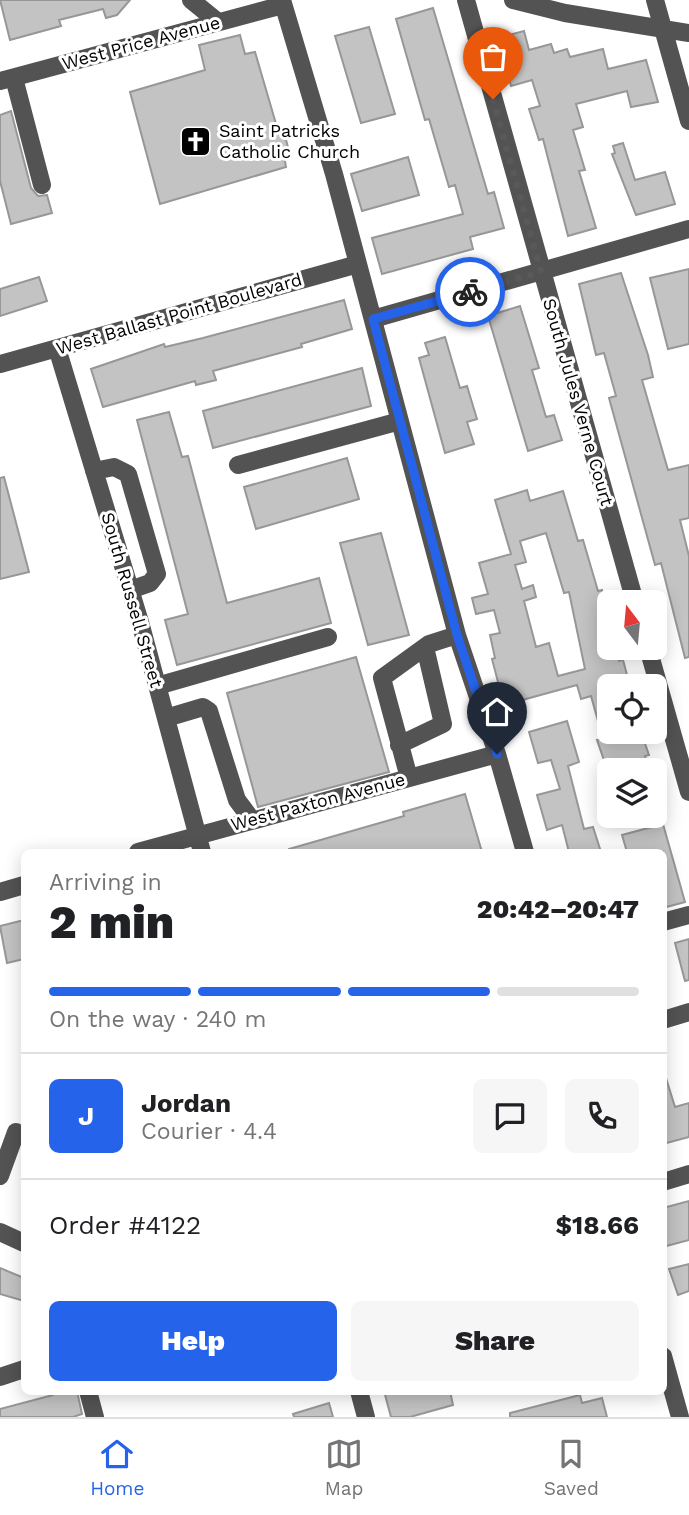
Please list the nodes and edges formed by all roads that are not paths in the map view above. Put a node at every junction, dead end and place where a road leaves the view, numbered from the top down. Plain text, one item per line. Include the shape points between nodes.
1 (191, 0) edge
2 (466, 0) edge
3 (513, 0) edge
4 (655, 0) edge
5 (282, 2) edge
6 (218, 22) junction
7 (663, 28) junction
8 (689, 33) edge
9 (7, 79) edge
10 (689, 121) edge
11 (42, 185) dead end
12 (689, 229) edge
13 (358, 264) junction
14 (541, 272) junction
15 (373, 319) junction
16 (57, 348) junction
17 (0, 364) edge
18 (400, 421) junction
19 (238, 466) dead end
20 (94, 471) junction
21 (130, 590) junction
22 (632, 590) edge
23 (457, 635) junction
24 (328, 637) dead end
25 (425, 647) junction
26 (651, 660) edge
27 (157, 686) junction
28 (166, 718) junction
29 (400, 745) junction
30 (497, 754) junction
31 (408, 778) junction
32 (689, 792) edge
33 (252, 820) junction
34 (200, 844) edge
35 (161, 849) edge
36 (524, 849) edge
37 (21, 886) edge
38 (0, 892) edge
39 (689, 915) edge
40 (667, 921) edge
41 (689, 1012) edge
42 (667, 1019) edge
43 (16, 1132) dead end
44 (689, 1174) edge
45 (0, 1176) edge
46 (667, 1181) edge
47 (0, 1233) edge
48 (21, 1242) edge
49 (21, 1370) edge
50 (667, 1370) edge
51 (0, 1377) edge
52 (89, 1395) edge
53 (360, 1395) edge
54 (95, 1417) edge
55 (366, 1417) edge
56 (680, 1417) edge

1 - 6 street
2 - 14 street, South Jules Verne Court
3 - 7 street
4 - 7 street
5 - 6 street, West Price Avenue
5 - 13 street
6 - 9 street, West Price Avenue
7 - 8 street
7 - 10 street
9 - 11 street
12 - 14 street
13 - 15 street
13 - 16 street, West Ballast Point Boulevard
14 - 15 street
14 - 22 street, South Jules Verne Court
15 - 18 street
16 - 17 street, West Ballast Point Boulevard
16 - 20 street, South Russell Street
18 - 19 street
18 - 23 street
20 - 21 street, South Russell Street
20 - 21 street via 114,467 128,474 157,574 150,583
21 - 27 street, South Russell Street
23 - 25 street
23 - 30 street
24 - 27 street
25 - 29 street via 382,678
25 - 29 street via 443,724
26 - 32 street
27 - 28 street, South Russell Street
28 - 33 street via 203,707 208,711 237,800
28 - 34 street, South Russell Street
29 - 31 street
30 - 31 street, West Paxton Avenue
30 - 36 street
31 - 33 street, West Paxton Avenue
33 - 34 street, West Paxton Avenue
34 - 35 street, West Paxton Avenue
37 - 38 street
39 - 40 street
41 - 42 street
43 - 45 street
44 - 46 street
47 - 48 street
49 - 51 street
50 - 56 street
52 - 54 street
53 - 55 street

